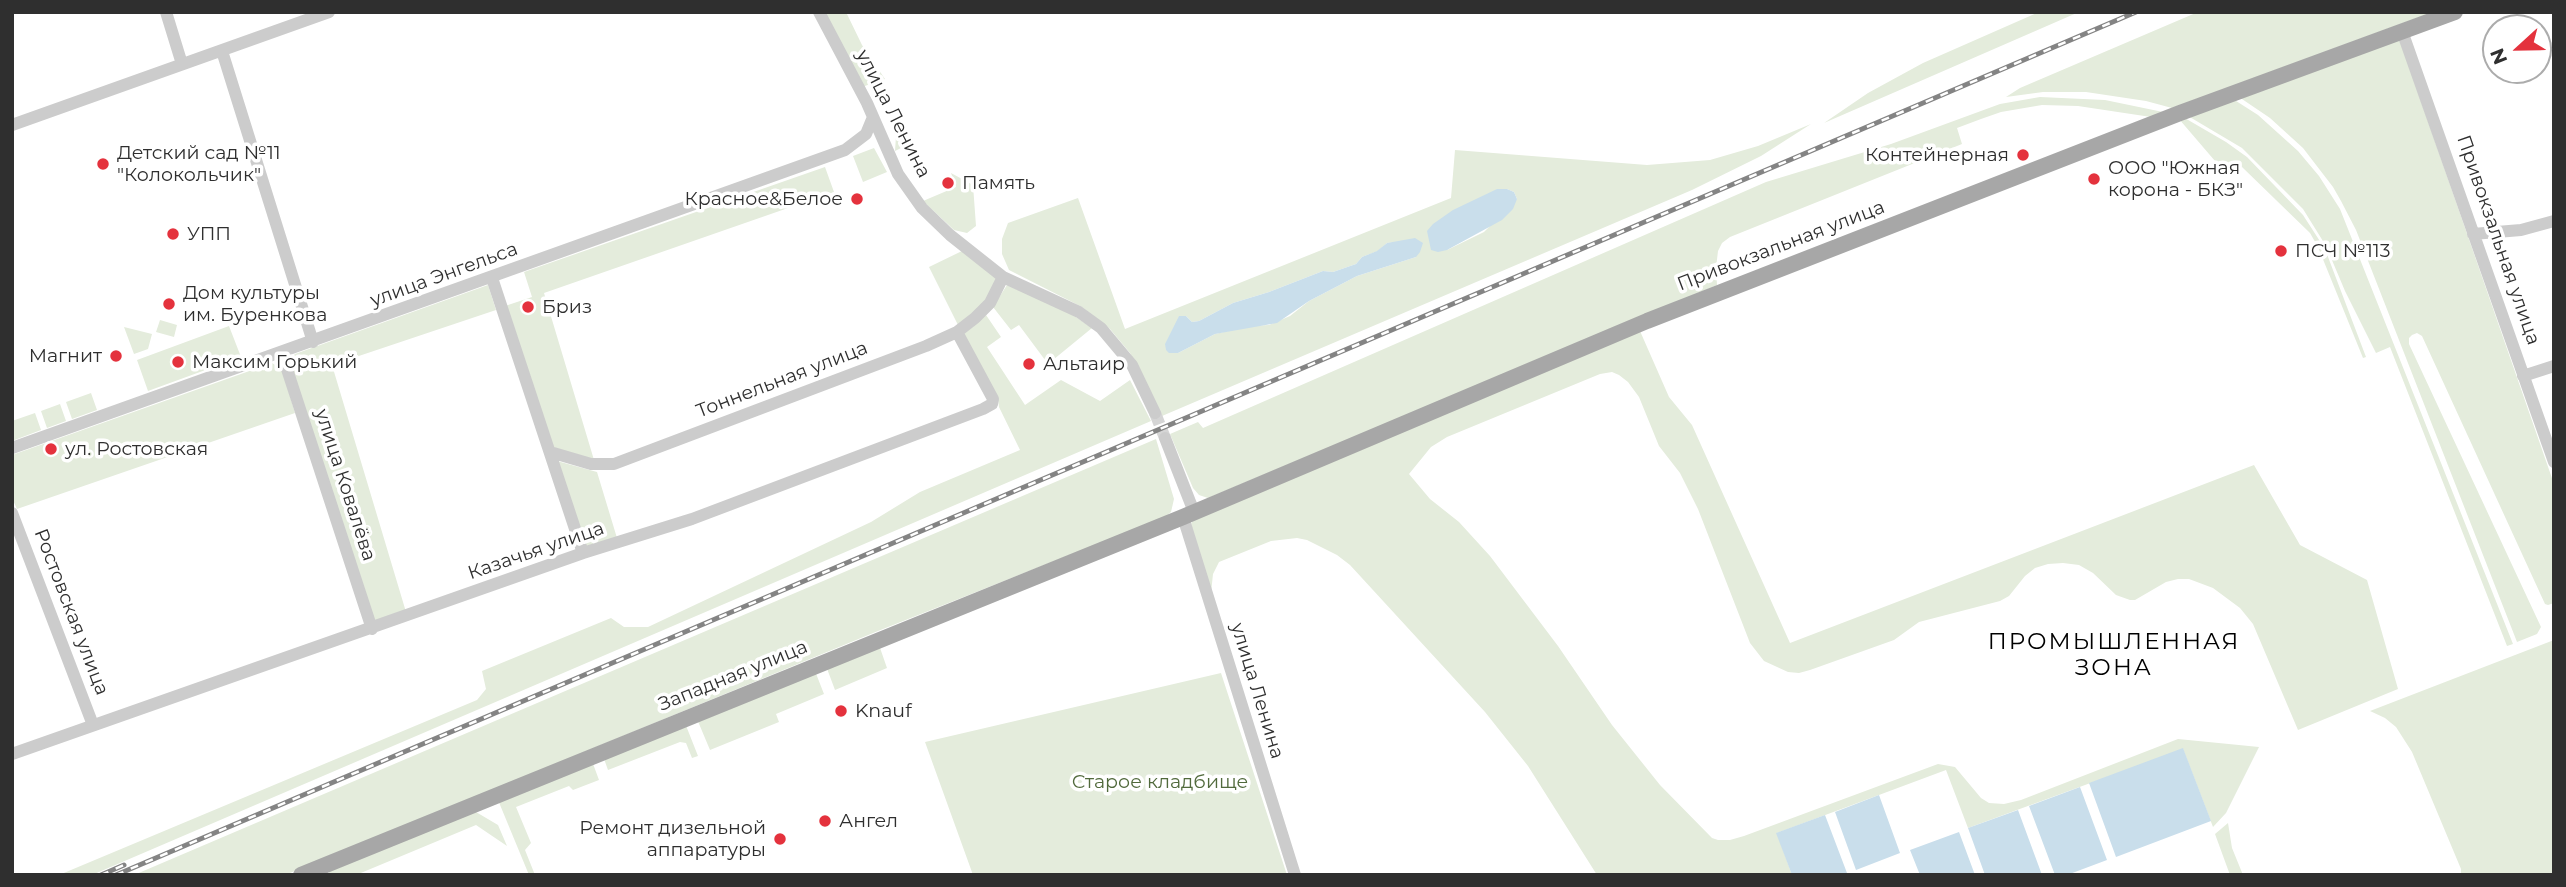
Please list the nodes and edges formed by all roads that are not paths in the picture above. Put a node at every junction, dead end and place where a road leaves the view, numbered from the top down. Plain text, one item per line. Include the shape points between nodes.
1 (166, 12) edge
2 (329, 12) edge
3 (819, 12) edge
4 (2455, 12) edge
5 (2402, 31) junction
6 (222, 51) junction
7 (182, 64) junction
8 (873, 117) junction
9 (12, 125) edge
10 (2554, 221) edge
11 (2473, 234) junction
12 (1003, 277) junction
13 (492, 278) junction
14 (957, 332) junction
15 (313, 342) junction
16 (282, 354) junction
17 (2554, 366) edge
18 (2523, 376) junction
19 (1155, 414) tunnel mouth
20 (1165, 438) tunnel mouth
21 (12, 448) edge
22 (550, 452) junction
23 (2554, 462) edge
24 (12, 513) edge
25 (1188, 515) junction
26 (583, 554) junction
27 (372, 629) junction
28 (93, 725) junction
29 (12, 754) edge
30 (300, 875) edge
31 (1295, 875) edge

1 - 7 street
2 - 6 street
3 - 8 street, улица Ленина
4 - 5 main road, Привокзальная улица
5 - 11 street, Привокзальная улица
5 - 25 main road, Привокзальная улица via 1647,321
6 - 7 street
6 - 15 street
7 - 9 street
8 - 12 street, улица Ленина via 898,174 922,208
8 - 13 street, улица Энгельса via 866,134 845,150
10 - 11 street via 2528,229
11 - 18 street, Привокзальная улица
12 - 14 street, Тоннельная улица via 990,303
12 - 19 street, улица Ленина via 1079,312 1101,328 1132,365
13 - 15 street, улица Энгельса
13 - 22 street
14 - 22 street, Тоннельная улица via 609,465
14 - 26 street, Казачья улица via 993,399 989,406 692,519
15 - 16 street, улица Энгельса
16 - 21 street, улица Энгельса
16 - 27 street, улица Ковалёва
17 - 18 street
18 - 23 street, Привокзальная улица
20 - 25 street, улица Ленина
22 - 26 street
24 - 28 street, Ростовская улица
25 - 30 main road, Западная улица
25 - 31 street, улица Ленина
26 - 27 street, Казачья улица
27 - 28 street, Казачья улица
28 - 29 street, Казачья улица

